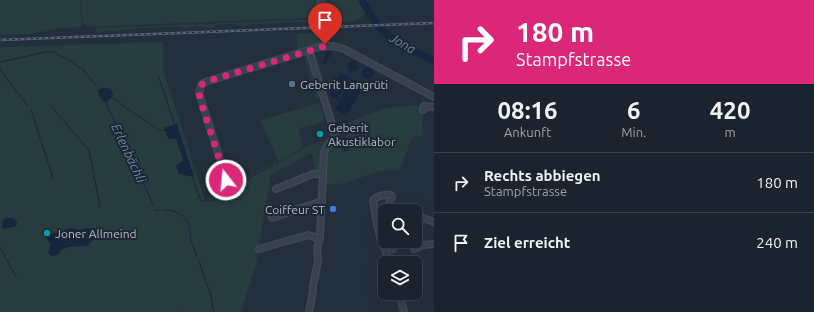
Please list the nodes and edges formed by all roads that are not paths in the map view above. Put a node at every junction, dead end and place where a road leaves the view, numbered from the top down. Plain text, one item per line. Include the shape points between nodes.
1 (321, 0) edge
2 (325, 46) junction
3 (309, 50) junction
4 (434, 97) edge
5 (434, 107) edge
6 (422, 110) dead end
7 (223, 168) dead end
8 (323, 174) junction
9 (276, 189) dead end
10 (322, 201) junction
11 (389, 204) edge
12 (272, 218) dead end
13 (422, 218) edge
14 (434, 222) edge
15 (377, 224) joint
16 (320, 239) junction
17 (434, 244) edge
18 (259, 249) dead end
19 (414, 249) dead end
20 (387, 256) edge
21 (401, 300) edge
22 (309, 312) edge
23 (404, 312) edge

1 - 2 street
2 - 3 street
2 - 4 street via 344,49
3 - 7 street via 201,85 200,99
3 - 8 street via 335,134 333,141 324,151
5 - 6 street via 424,106
8 - 9 street via 313,174
8 - 10 street
10 - 12 street
10 - 16 street
11 - 15 street via 391,195 374,199
13 - 14 street
15 - 20 street
16 - 18 street via 308,235
16 - 22 street
17 - 19 street
21 - 23 street

